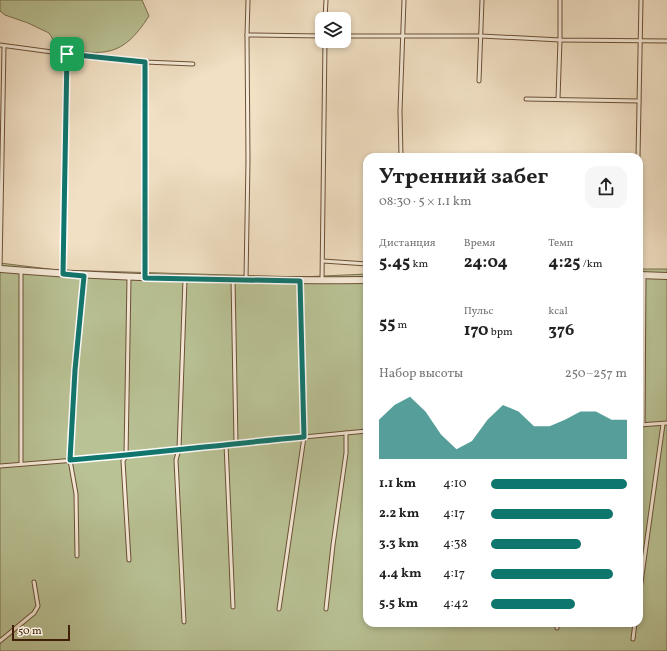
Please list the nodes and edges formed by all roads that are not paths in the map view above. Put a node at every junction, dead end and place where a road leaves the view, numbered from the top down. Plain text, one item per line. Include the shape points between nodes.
1 (248, 0) edge
2 (326, 0) edge
3 (404, 0) edge
4 (482, 0) edge
5 (560, 0) edge
6 (641, 0) edge
7 (325, 12) edge
8 (247, 35) junction
9 (315, 36) edge
10 (351, 36) edge
11 (402, 36) junction
12 (481, 36) junction
13 (560, 40) junction
14 (641, 40) junction
15 (667, 41) edge
16 (0, 45) edge
17 (4, 46) junction
18 (325, 48) edge
19 (67, 54) junction
20 (145, 62) junction
21 (193, 64) dead end
22 (480, 81) dead end
23 (526, 99) dead end
24 (558, 99) junction
25 (639, 101) junction
26 (401, 153) edge
27 (638, 153) edge
28 (323, 261) junction
29 (363, 264) edge
30 (0, 269) edge
31 (21, 271) junction
32 (63, 274) junction
33 (643, 275) edge
34 (84, 276) junction
35 (667, 276) edge
36 (129, 278) junction
37 (145, 278) junction
38 (185, 279) junction
39 (233, 279) junction
40 (246, 280) junction
41 (322, 280) junction
42 (363, 280) edge
43 (300, 281) junction
44 (665, 424) edge
45 (643, 425) edge
46 (363, 431) edge
47 (346, 433) junction
48 (304, 437) junction
49 (236, 443) junction
50 (226, 444) junction
51 (179, 449) junction
52 (126, 456) junction
53 (70, 460) junction
54 (21, 464) junction
55 (0, 466) edge
56 (77, 556) dead end
57 (129, 560) dead end
58 (643, 570) edge
59 (34, 582) dead end
60 (233, 607) dead end
61 (279, 609) dead end
62 (326, 609) dead end
63 (184, 622) dead end
64 (634, 627) edge
65 (633, 639) dead end
66 (0, 641) edge

1 - 8 lane
2 - 7 lane
3 - 11 lane
4 - 12 lane
5 - 13 lane
6 - 14 lane
8 - 9 lane
8 - 40 lane
10 - 11 lane
11 - 12 lane
11 - 26 lane
12 - 13 lane
12 - 22 lane
13 - 14 lane
13 - 24 lane
14 - 15 lane
14 - 25 lane
16 - 17 lane
17 - 19 lane
17 - 30 lane
18 - 28 lane
19 - 20 lane
19 - 32 lane
20 - 21 lane
20 - 37 lane
23 - 24 lane
24 - 25 lane
25 - 27 lane
28 - 29 lane
28 - 41 lane
30 - 31 street
31 - 32 street
31 - 54 lane
32 - 34 street
33 - 35 street
34 - 36 street
34 - 53 lane
36 - 37 street
36 - 52 lane
37 - 38 street
38 - 39 street
38 - 51 lane
39 - 40 street
39 - 49 lane
40 - 43 street
41 - 42 street
41 - 43 street
43 - 48 lane
44 - 45 lane
44 - 58 lane
46 - 47 lane
47 - 48 lane
47 - 62 lane via 346,452
48 - 49 lane
48 - 61 lane
49 - 50 lane
50 - 51 lane
50 - 60 lane
51 - 52 lane
51 - 63 lane via 176,460
52 - 53 lane
52 - 57 lane via 123,461
53 - 54 lane
53 - 56 lane via 76,494
54 - 55 lane
59 - 66 lane via 37,608
64 - 65 lane

